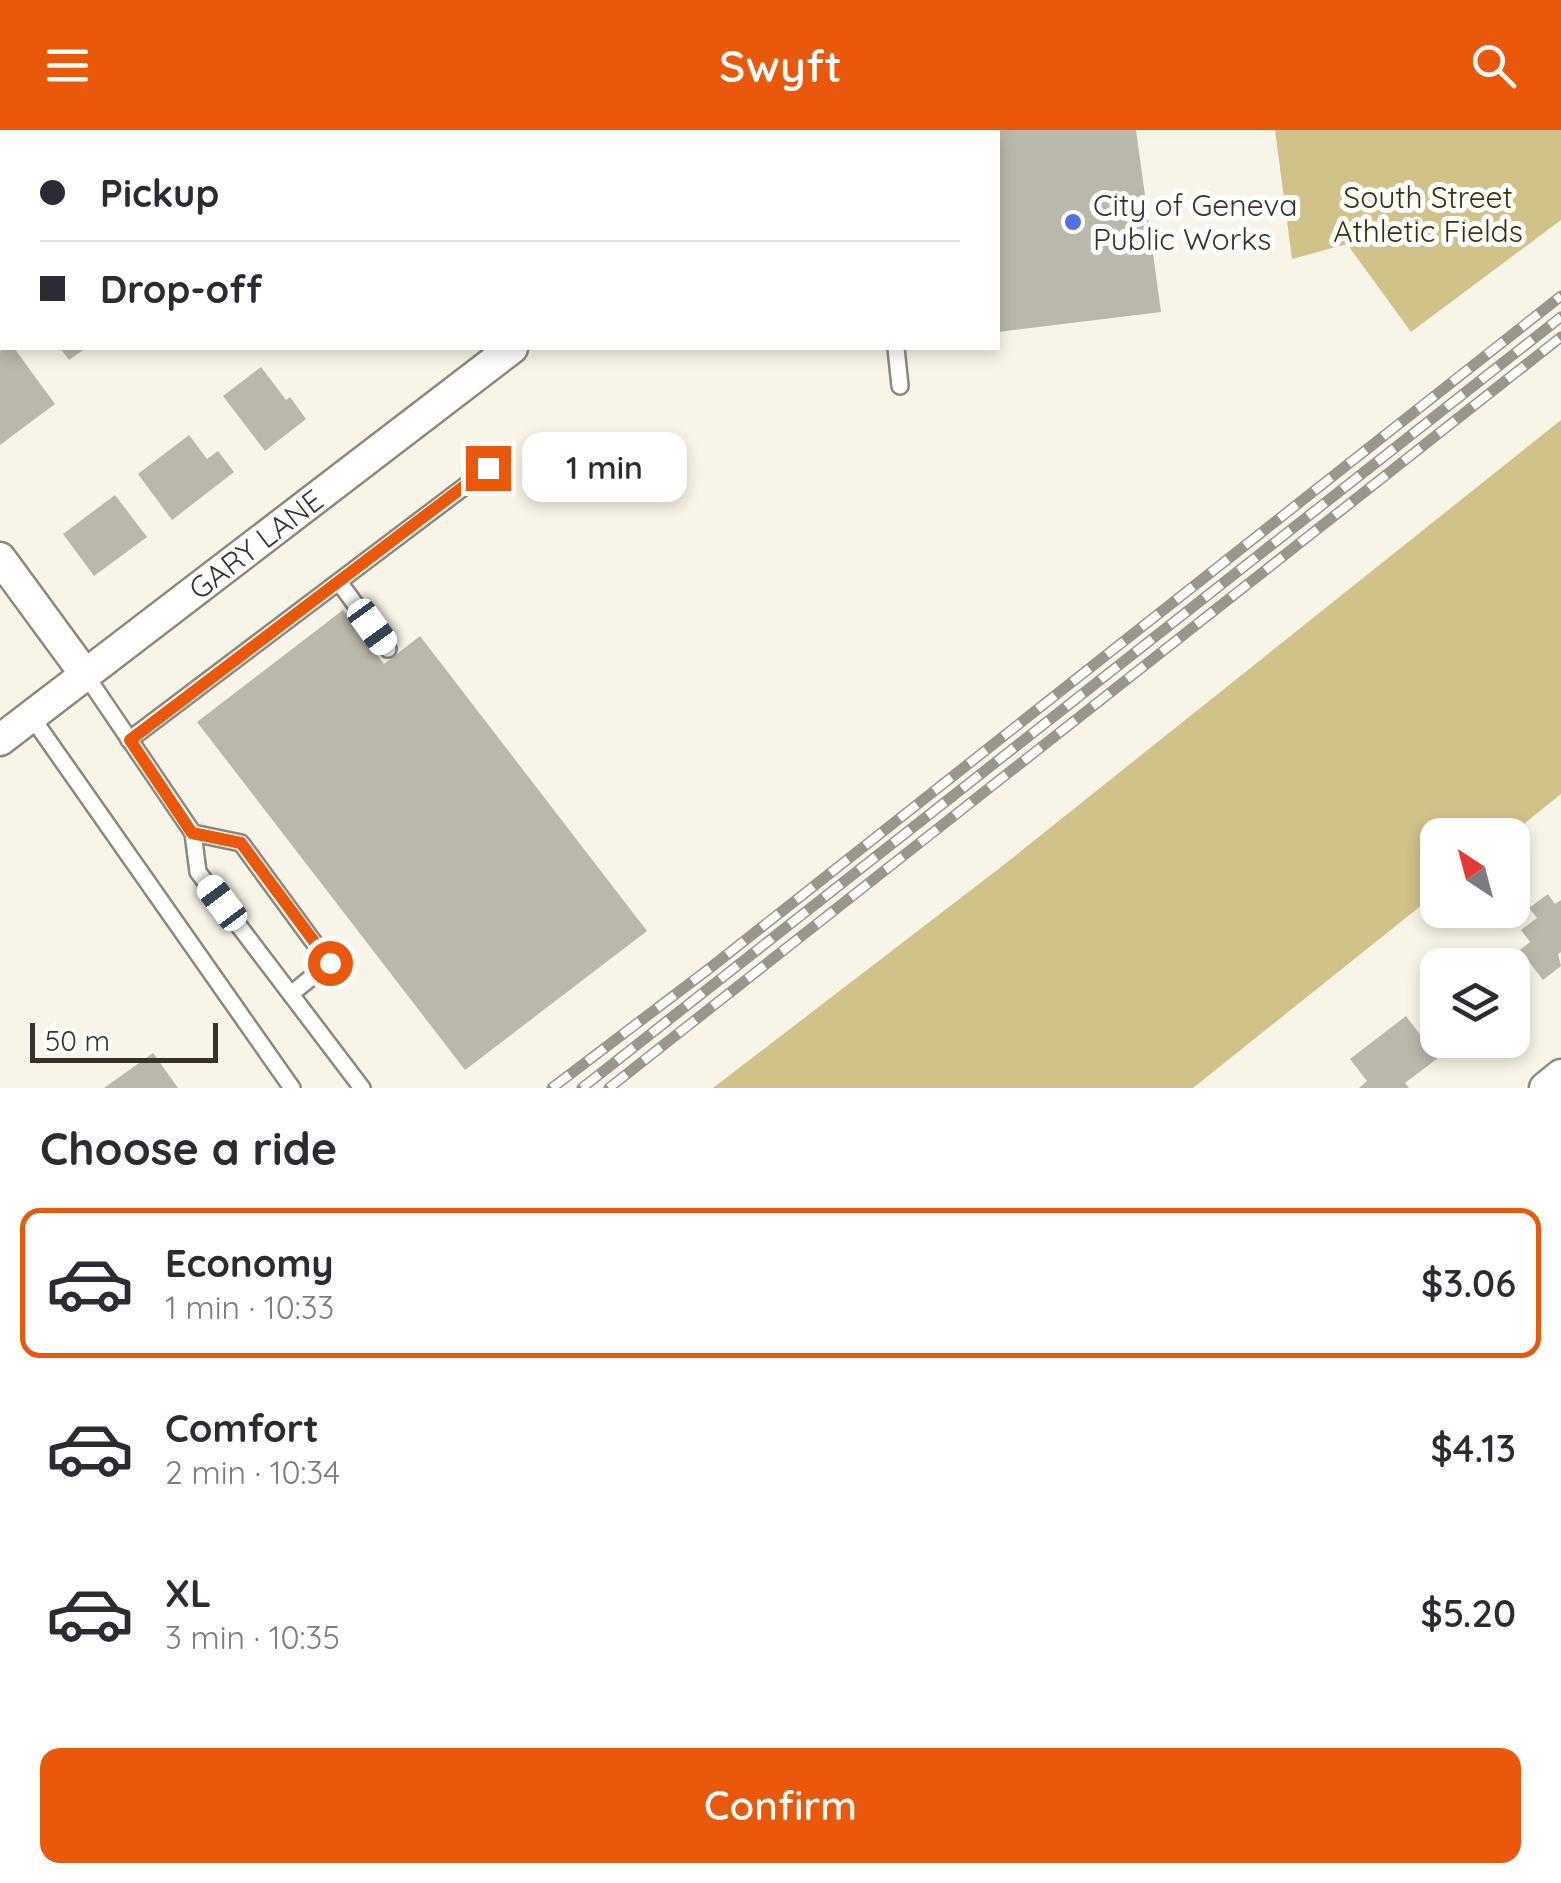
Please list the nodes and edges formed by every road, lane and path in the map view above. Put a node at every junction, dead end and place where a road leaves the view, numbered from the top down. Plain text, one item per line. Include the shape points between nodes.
1 (509, 350) edge
2 (896, 350) edge
3 (900, 386) dead end
4 (488, 468) dead end
5 (0, 558) edge
6 (339, 582) junction
7 (388, 650) dead end
8 (85, 674) junction
9 (30, 716) junction
10 (0, 740) edge
11 (130, 740) junction
12 (192, 833) junction
13 (290, 994) junction
14 (1561, 1075) edge
15 (292, 1088) edge
16 (362, 1088) edge
17 (1545, 1088) edge

1 - 8 street, GARY LANE
2 - 3 lane
4 - 6 lane
5 - 8 street
6 - 7 lane
6 - 11 lane
8 - 9 street, GARY LANE
8 - 11 lane
9 - 10 street, GARY LANE
9 - 15 lane
11 - 12 lane
12 - 13 lane via 198,872
12 - 13 lane via 241,843 330,963
13 - 16 lane
14 - 17 street

